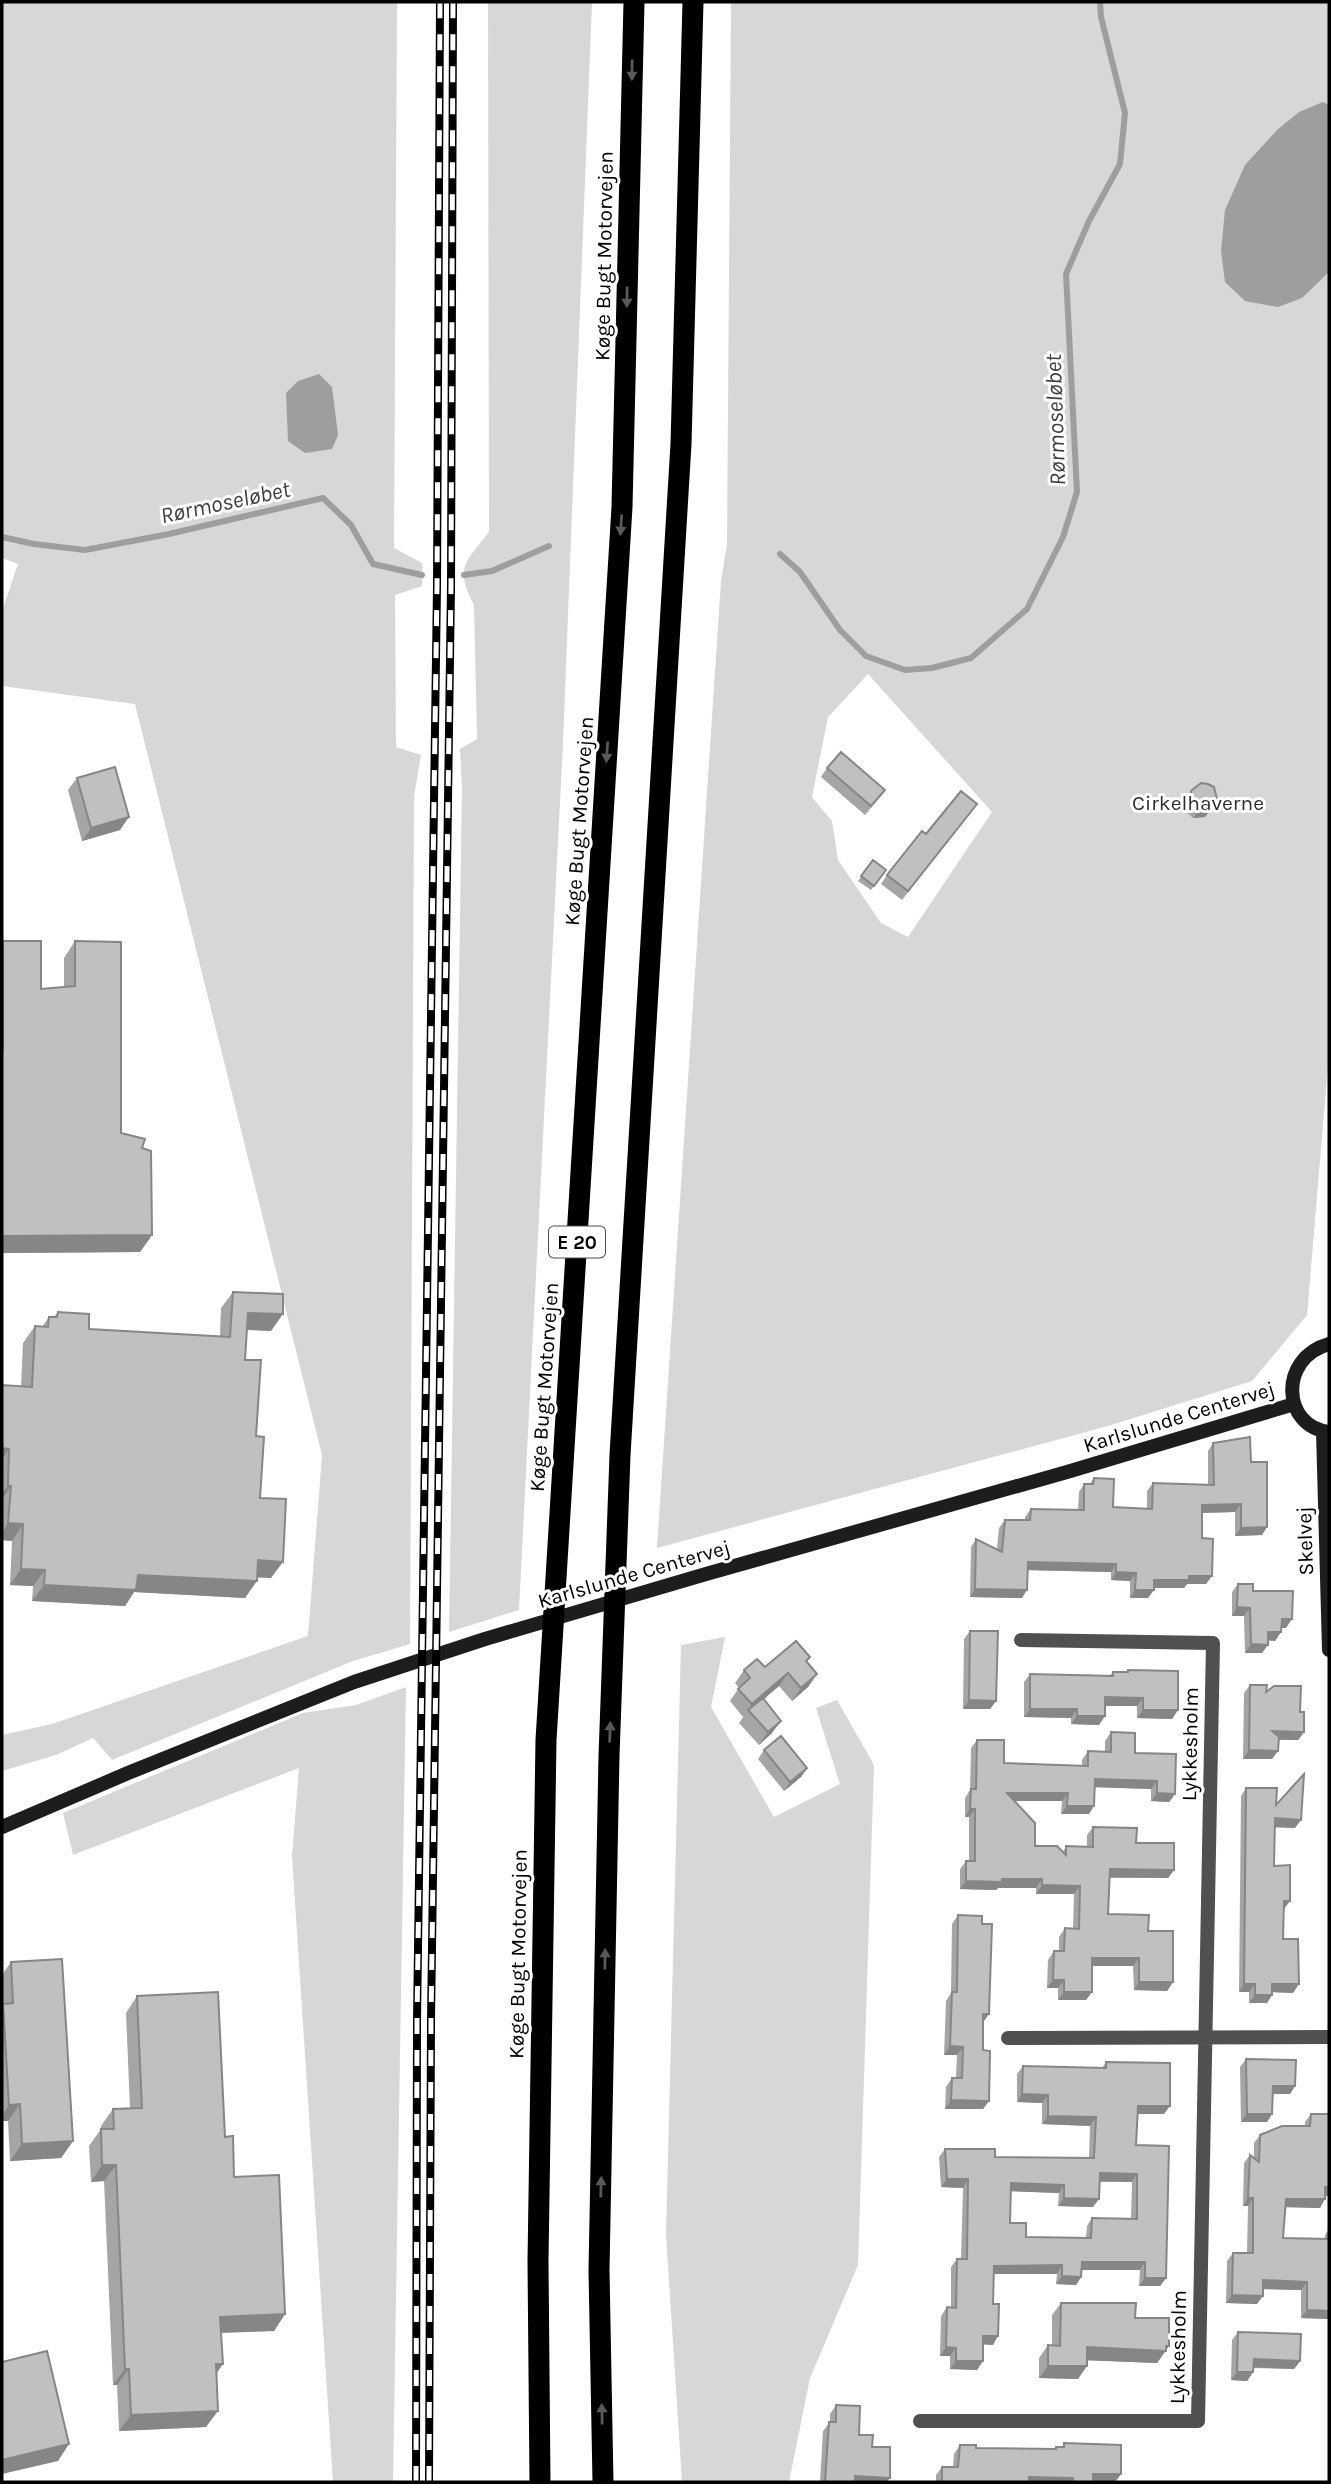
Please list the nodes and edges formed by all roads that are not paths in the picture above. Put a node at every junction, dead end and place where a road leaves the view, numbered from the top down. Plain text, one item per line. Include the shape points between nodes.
1 (634, 2) edge
2 (693, 2) edge
3 (1329, 1344) edge
4 (1294, 1404) junction
5 (1326, 1432) edge
6 (1021, 1640) dead end
7 (1329, 1650) edge
8 (2, 1828) edge
9 (1205, 2037) junction
10 (1329, 2037) edge
11 (1008, 2038) dead end
12 (920, 2421) dead end
13 (540, 2482) edge
14 (603, 2482) edge

1 -> 13 highway, Køge Bugt Motorvejen / E 20 via 622,507 546,1740 538,2260
14 -> 2 highway, E 20 via 599,2270 618,1510 681,444
3 - 4 street via 1315,1348 1299,1363 1291,1385
4 - 5 street via 1310,1424
4 - 8 street, Karlslunde Centervej via 485,1639 354,1682
5 - 7 street, Skelvej
6 - 9 street, Lykkesholm via 1213,1643
9 - 10 street
9 - 11 street
9 - 12 street, Lykkesholm via 1198,2421

